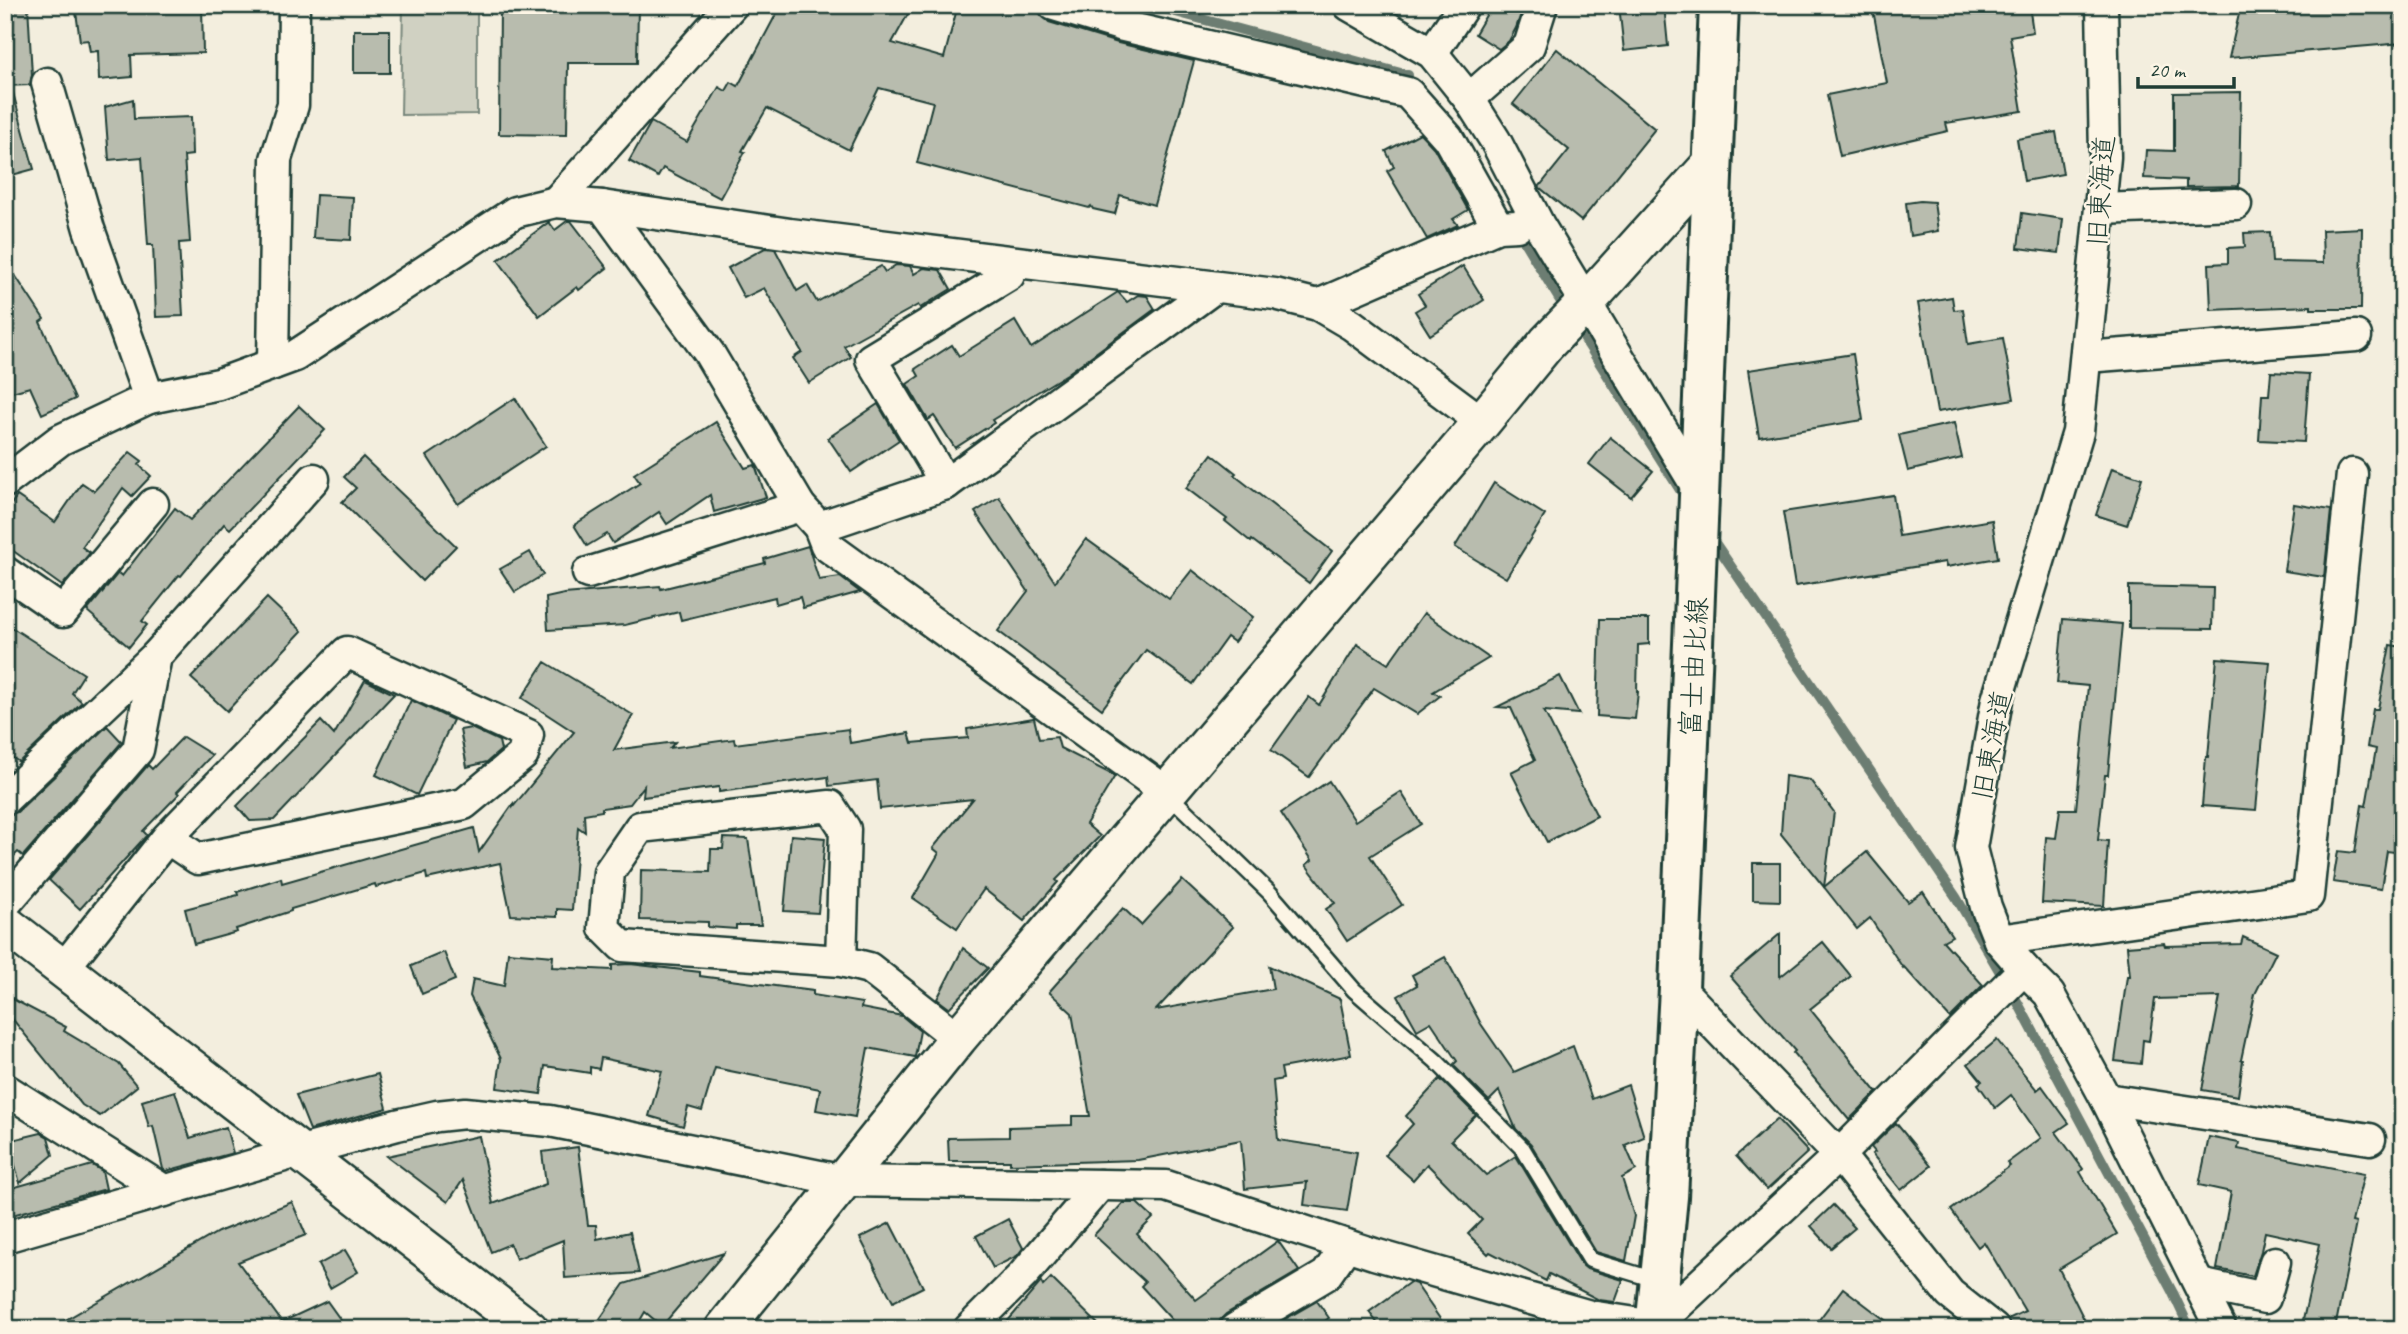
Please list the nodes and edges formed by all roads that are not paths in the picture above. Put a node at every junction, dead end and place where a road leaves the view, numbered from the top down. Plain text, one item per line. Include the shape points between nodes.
1 (294, 5) edge
2 (732, 5) edge
3 (1054, 5) edge
4 (1349, 5) edge
5 (1464, 5) edge
6 (1542, 5) edge
7 (1719, 5) edge
8 (2102, 5) edge
9 (1432, 53) junction
10 (47, 83) dead end
11 (1469, 99) junction
12 (1712, 163) junction
13 (556, 202) junction
14 (2236, 204) dead end
15 (602, 206) junction
16 (2099, 209) junction
17 (1539, 225) junction
18 (1498, 227) junction
19 (1010, 262) junction
20 (1214, 288) junction
21 (1318, 305) junction
22 (1584, 305) junction
23 (2356, 336) dead end
24 (2086, 357) junction
25 (273, 364) junction
26 (149, 398) junction
27 (1482, 422) junction
28 (2352, 474) dead end
29 (314, 479) dead end
30 (5, 482) edge
31 (946, 484) junction
32 (1700, 492) junction
33 (153, 504) dead end
34 (810, 517) junction
35 (5, 572) edge
36 (588, 573) dead end
37 (156, 656) junction
38 (1168, 793) junction
39 (5, 799) edge
40 (167, 838) junction
41 (5, 904) edge
42 (5, 924) edge
43 (1999, 940) junction
44 (841, 961) junction
45 (63, 969) junction
46 (2024, 970) junction
47 (1679, 988) junction
48 (958, 1038) junction
49 (5, 1089) edge
50 (2106, 1100) junction
51 (2370, 1139) dead end
52 (298, 1152) junction
53 (1839, 1155) junction
54 (844, 1181) junction
55 (1100, 1185) junction
56 (165, 1191) junction
57 (5, 1237) edge
58 (1347, 1245) junction
59 (2275, 1262) dead end
60 (1660, 1282) junction
61 (2199, 1284) junction
62 (1655, 1327) edge
63 (528, 1329) edge
64 (724, 1329) edge
65 (969, 1329) edge
66 (1235, 1329) edge
67 (1994, 1329) edge
68 (2221, 1329) edge

1 - 25 street via 293,105 276,159
2 - 13 street
3 - 18 street via 1408,93 1448,138
4 - 9 street
5 - 9 street
6 - 11 street via 1529,46
7 - 12 main road, 富士由比線
8 - 16 street, 旧東海道 via 2105,157
9 - 11 street
10 - 26 street via 89,229
11 - 17 street
12 - 22 street
12 - 32 main road, 富士由比線
13 - 15 street
13 - 25 street via 515,212 295,356
14 - 16 street
15 - 19 street
15 - 34 street via 709,354
16 - 24 street, 旧東海道
17 - 18 street
17 - 22 street
18 - 21 street
19 - 20 street
19 - 31 street via 1009,275 871,359
20 - 21 street via 1275,294
20 - 31 street
21 - 27 street
22 - 27 street via 1546,343
22 - 32 street
23 - 24 street
24 - 43 street, 旧東海道 via 2078,432 1997,700 1971,848
25 - 26 street via 219,384
26 - 30 street via 60,440
27 - 38 street
28 - 43 street via 2308,896
29 - 37 street
31 - 34 street
32 - 47 main road, 富士由比線
33 - 35 street via 63,612
34 - 36 street
34 - 38 street via 826,545
37 - 39 street
37 - 41 street via 138,750
38 - 48 street
38 - 60 lane via 1270,893 1354,990 1436,1061 1523,1149 1590,1260
40 - 40 street via 347,652 528,735 523,755 464,804 198,859
40 - 45 street
42 - 45 street
43 - 46 street, 旧東海道
44 - 44 street via 622,946 604,928 609,872 640,827 830,806 845,829
44 - 48 street via 869,968
45 - 52 street
46 - 50 street, 旧東海道 via 2049,994
46 - 53 street
47 - 53 street
47 - 60 main road, 富士由比線
48 - 54 street
49 - 56 street
50 - 51 street
50 - 61 street, 旧東海道
52 - 54 street via 465,1113 551,1121
52 - 56 street
52 - 63 street
53 - 62 street
53 - 67 street via 1950,1294
54 - 55 street
54 - 64 street
55 - 58 street via 1166,1186
55 - 65 street via 1023,1275
56 - 57 street
58 - 62 street via 1590,1316
58 - 66 street via 1326,1275
59 - 61 street via 2265,1298
60 - 62 main road, 富士由比線
61 - 68 street, 旧東海道

